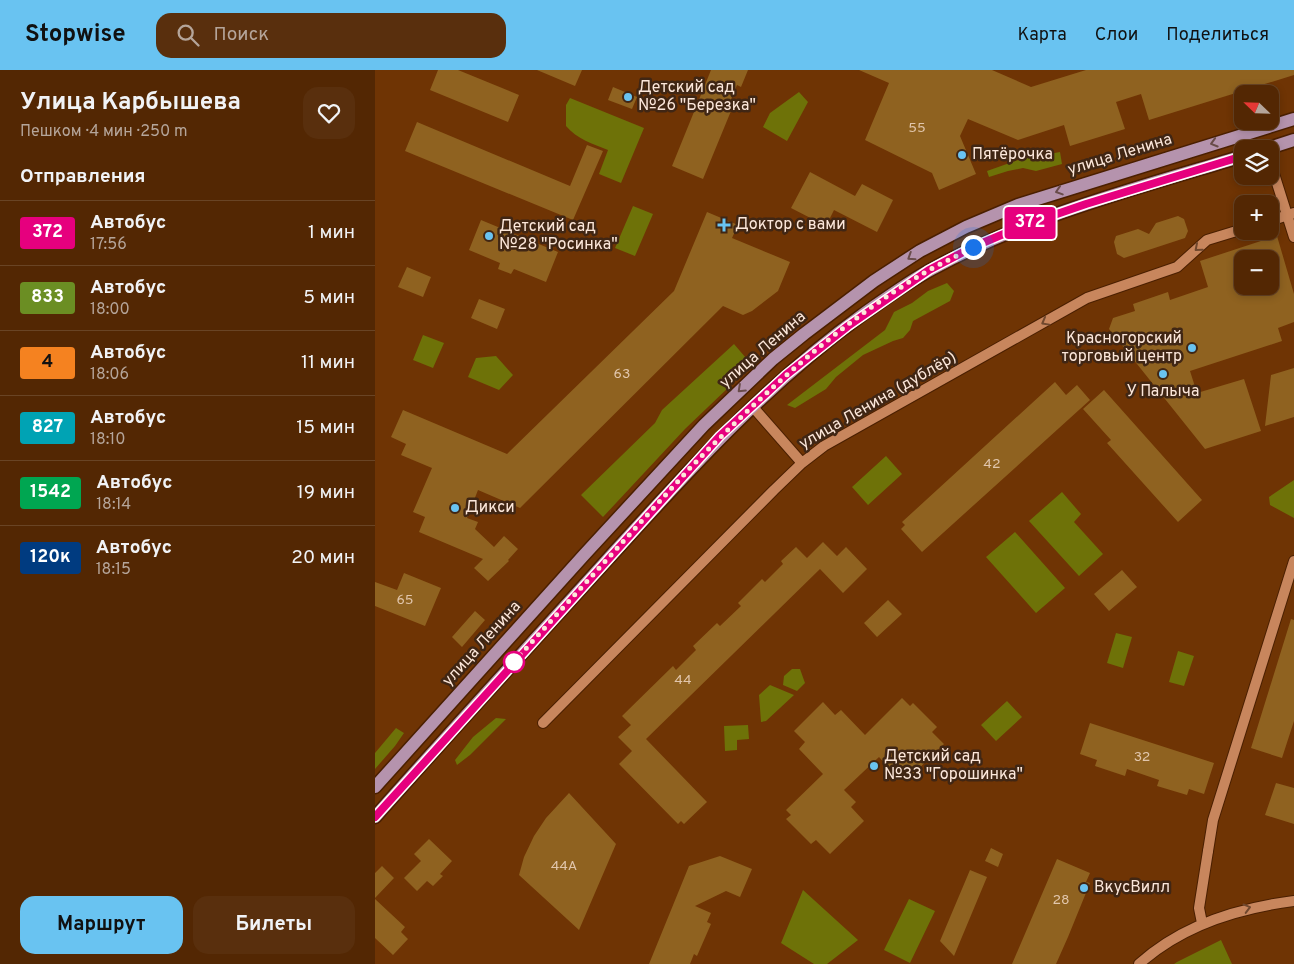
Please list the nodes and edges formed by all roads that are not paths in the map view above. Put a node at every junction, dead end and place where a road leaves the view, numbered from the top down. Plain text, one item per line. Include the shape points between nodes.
1 (1294, 119) edge
2 (1294, 140) edge
3 (1279, 145) edge
4 (1234, 159) edge
5 (1279, 185) edge
6 (1290, 215) edge
7 (1234, 232) edge
8 (1294, 237) edge
9 (752, 406) junction
10 (802, 463) junction
11 (1294, 561) edge
12 (543, 723) dead end
13 (375, 787) edge
14 (375, 817) edge
15 (1294, 901) edge
16 (1202, 923) junction
17 (1139, 964) edge

1 -> 13 main road, улица Ленина via 1018,205 928,247 874,281 773,359 704,425
2 - 3 main road
4 - 9 main road via 1086,204 973,247 929,270 848,326 808,356
5 - 6 street
6 - 8 street
7 -> 10 street, улица Ленина (дублёр) via 1207,240 1177,267 1087,298 824,446
9 - 10 street
9 - 14 main road via 690,468
10 - 12 street, улица Ленина (дублёр)
11 - 16 street via 1213,820 1199,908
16 -> 15 street via 1249,908
16 - 17 street

